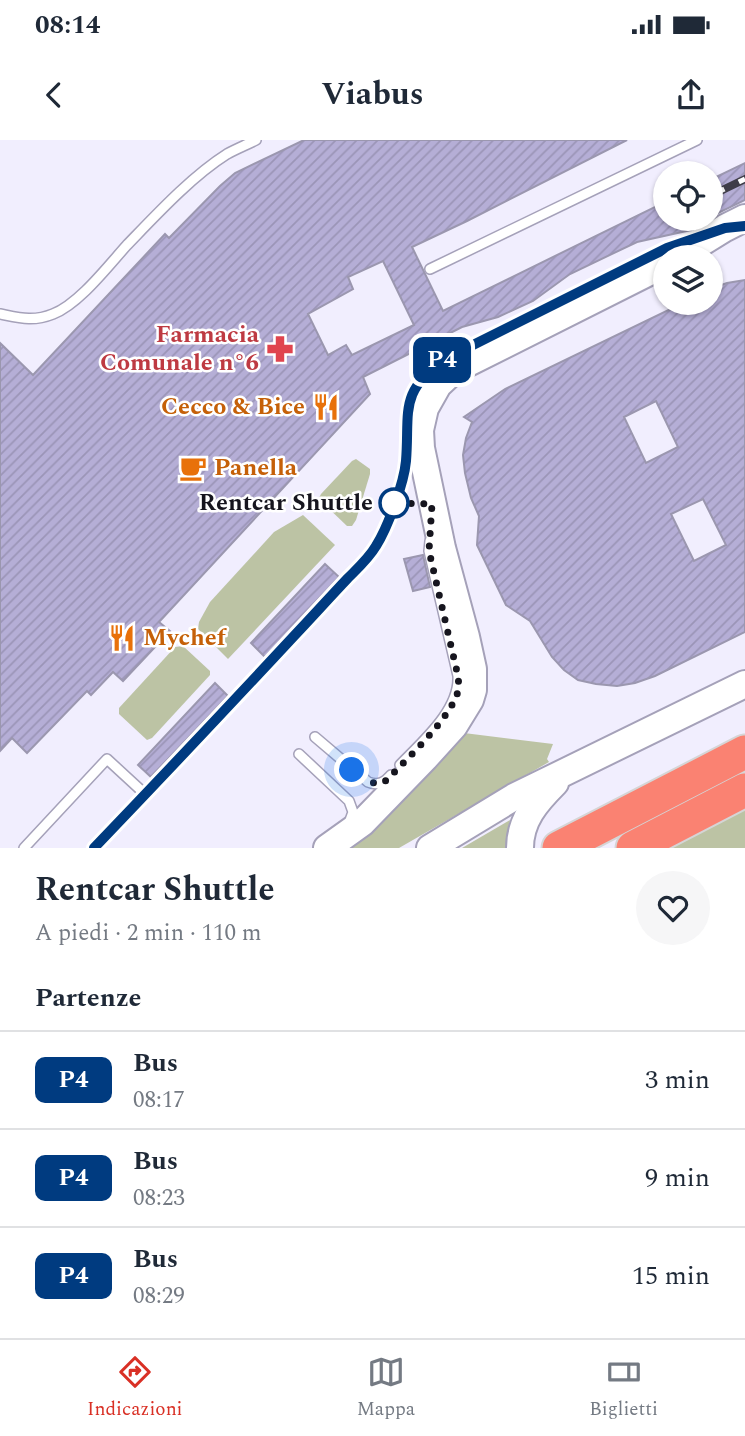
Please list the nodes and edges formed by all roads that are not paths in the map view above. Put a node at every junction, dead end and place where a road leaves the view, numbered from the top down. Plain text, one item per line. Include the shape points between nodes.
1 (256, 140) edge
2 (697, 140) edge
3 (738, 224) edge
4 (700, 245) edge
5 (430, 270) dead end
6 (653, 270) edge
7 (0, 314) edge
8 (449, 364) junction
9 (432, 504) junction
10 (745, 684) edge
11 (315, 737) dead end
12 (745, 752) edge
13 (299, 754) dead end
14 (573, 767) junction
15 (745, 790) edge
16 (145, 794) junction
17 (330, 846) edge
18 (24, 848) edge
19 (94, 848) edge
20 (430, 848) edge
21 (520, 848) edge
22 (559, 848) edge
23 (633, 848) edge

1 - 7 lane via 226,155 184,189 69,305 38,319
2 - 5 lane
3 - 4 street
3 - 8 lane via 667,248
6 - 8 street
8 - 9 street via 422,418 421,448
8 - 16 lane via 425,376 413,391 402,480 374,549
9 - 11 lane via 429,551 458,676 454,701 441,721 381,783 362,778
9 - 17 street via 466,637 473,690 454,726 425,758 362,823
10 - 14 street
12 - 22 highway
13 - 17 lane via 351,804 350,821
14 - 20 street
14 - 21 street via 527,816
15 - 23 highway
16 - 18 lane via 107,759
16 - 19 lane

